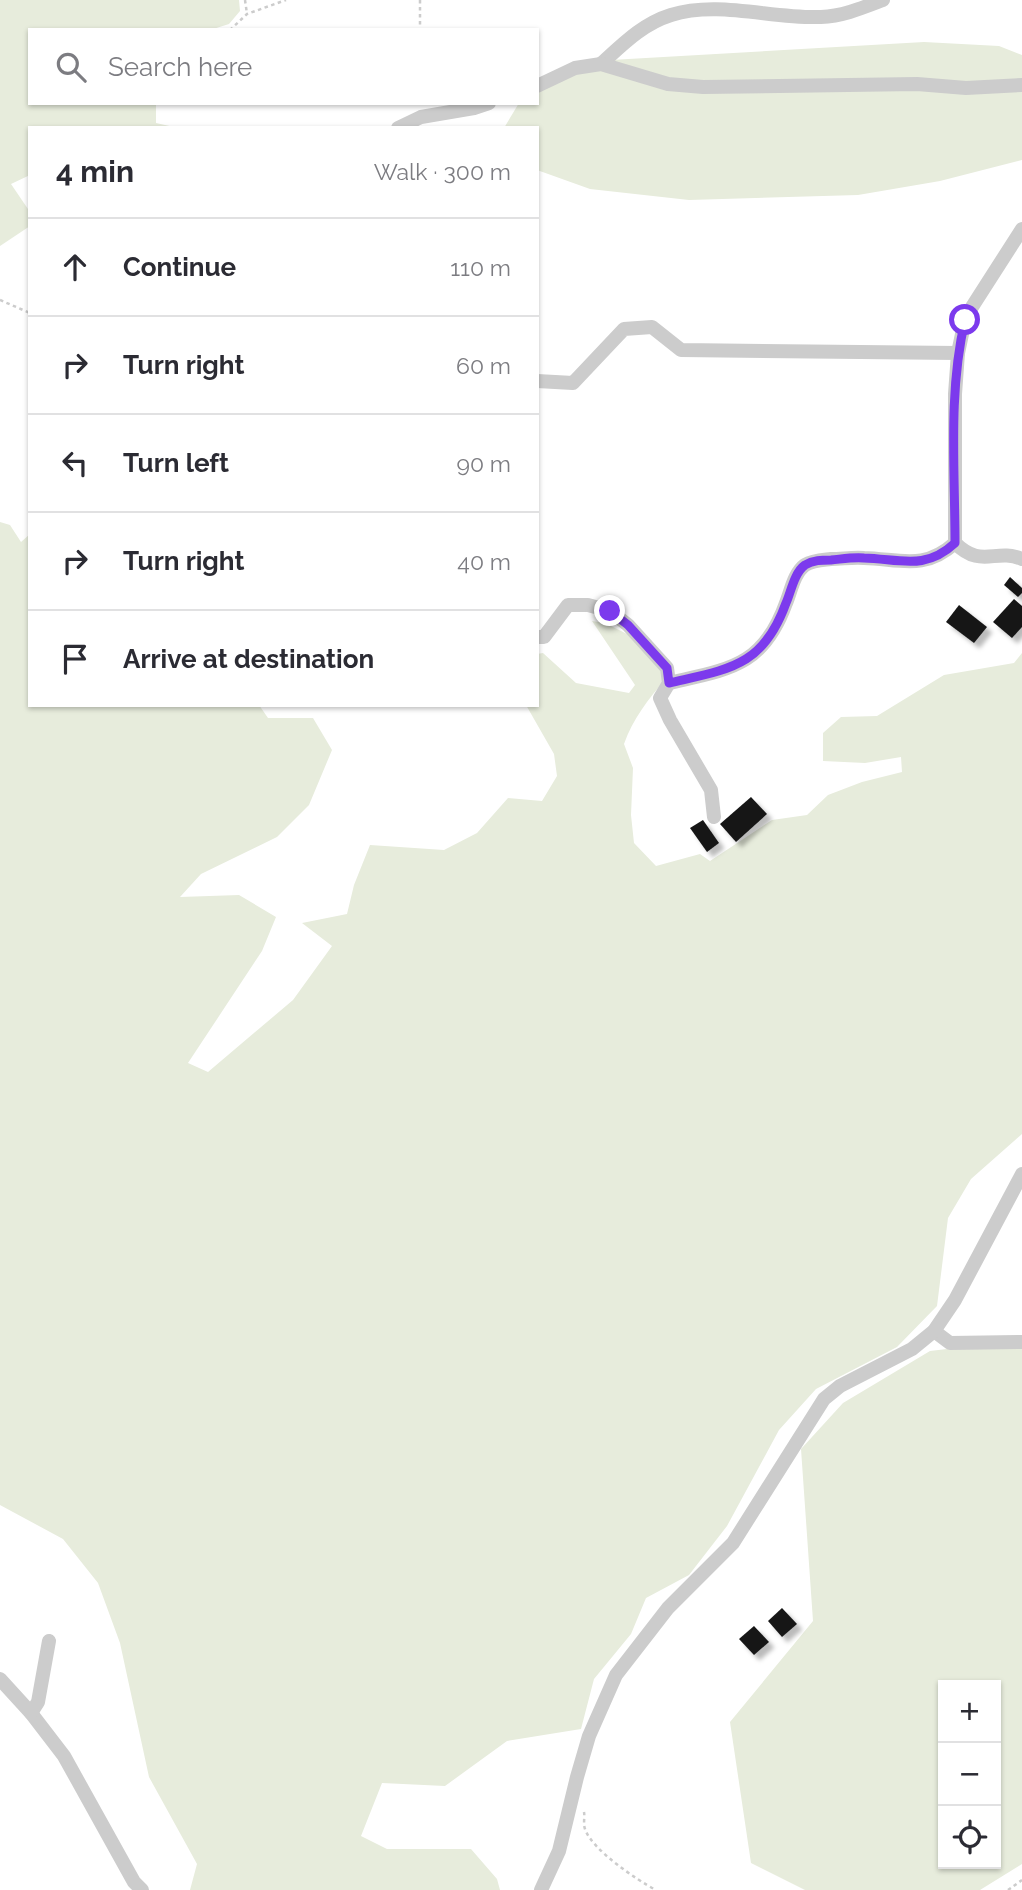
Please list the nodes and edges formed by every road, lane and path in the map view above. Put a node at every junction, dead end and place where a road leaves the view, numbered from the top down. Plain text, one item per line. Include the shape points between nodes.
1 (245, 0) edge
2 (286, 0) edge
3 (420, 0) edge
4 (883, 0) edge
5 (247, 14) junction
6 (232, 28) edge
7 (420, 28) edge
8 (601, 64) junction
9 (539, 85) edge
10 (1022, 85) edge
11 (483, 105) edge
12 (421, 123) edge
13 (1022, 229) edge
14 (0, 300) edge
15 (28, 312) edge
16 (958, 353) junction
17 (539, 381) edge
18 (955, 543) junction
19 (1022, 559) edge
20 (539, 637) edge
21 (669, 683) junction
22 (714, 817) dead end
23 (1022, 1174) edge
24 (1018, 1191) edge
25 (934, 1332) junction
26 (1022, 1342) edge
27 (49, 1641) dead end
28 (0, 1679) edge
29 (31, 1713) junction
30 (584, 1803) dead end
31 (1022, 1880) edge
32 (142, 1890) edge
33 (541, 1890) edge
34 (656, 1890) edge
35 (1009, 1890) edge

1 - 5 path
2 - 5 path
3 - 7 path
4 - 8 street via 846,14 819,17 708,10 672,15 642,28
5 - 6 path
8 - 9 street via 575,68
8 - 10 street via 668,84 703,87
11 - 12 street
13 - 16 street via 965,320
14 - 15 path
16 - 17 street via 681,350 652,327 624,329 573,383
16 - 18 street
18 - 19 street via 977,557 1013,555
18 - 21 street via 943,554 923,561 863,558 804,565 764,645 732,668
20 - 21 street via 544,637 568,605 588,604 610,611 667,668
21 - 22 street via 660,698 711,790
23 - 24 street
24 - 25 street
25 - 26 street via 950,1343
25 - 33 street via 824,1399 733,1543 668,1608 616,1675 589,1736 559,1851
27 - 29 street via 38,1702
28 - 29 street
29 - 32 street via 64,1756
30 - 34 path via 584,1828 598,1848
31 - 35 path

